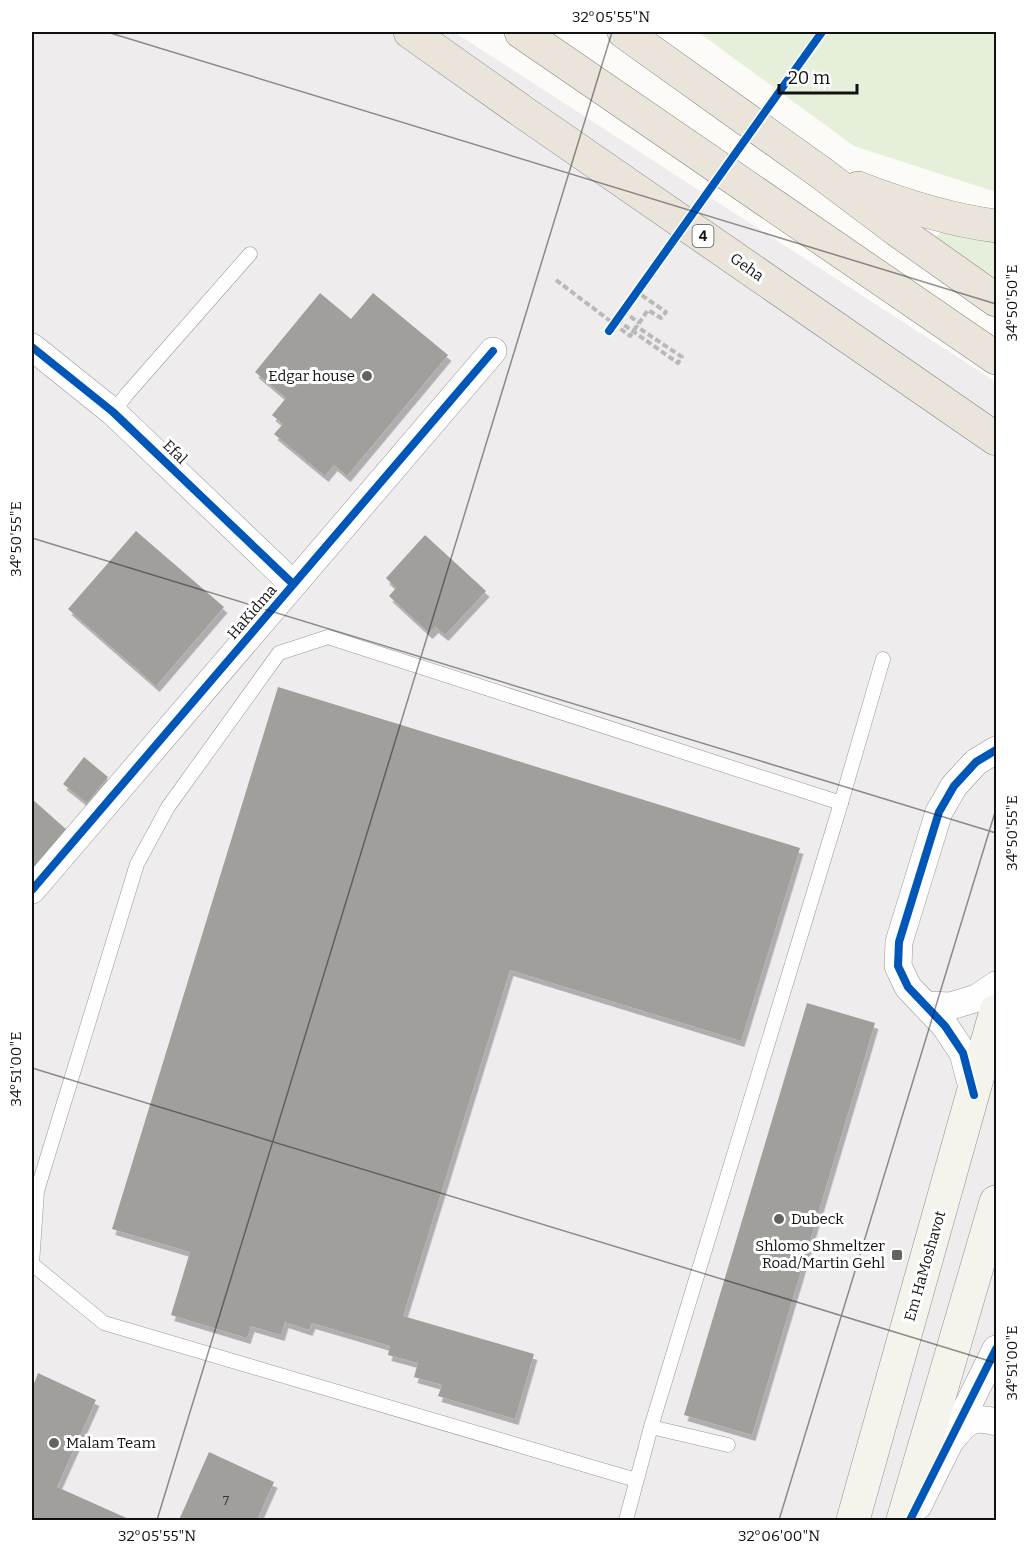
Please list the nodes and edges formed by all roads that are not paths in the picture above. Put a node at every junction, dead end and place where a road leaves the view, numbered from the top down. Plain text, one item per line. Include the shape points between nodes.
1 (410, 32) edge
2 (521, 32) edge
3 (624, 32) edge
4 (820, 172) junction
5 (996, 226) edge
6 (250, 254) dead end
7 (996, 300) edge
8 (32, 347) edge
9 (493, 351) dead end
10 (996, 358) edge
11 (113, 412) junction
12 (996, 439) edge
13 (293, 584) junction
14 (883, 659) dead end
15 (996, 750) edge
16 (841, 803) junction
17 (32, 890) edge
18 (996, 985) edge
19 (926, 1005) junction
20 (996, 1011) edge
21 (974, 1095) junction
22 (996, 1202) edge
23 (995, 1364) edge
24 (996, 1422) edge
25 (651, 1427) junction
26 (949, 1442) junction
27 (728, 1445) dead end
28 (636, 1480) junction
29 (626, 1521) edge
30 (853, 1521) edge
31 (903, 1521) edge
32 (910, 1521) edge

1 - 12 highway, Geha / 4
2 - 10 highway
3 - 4 highway
4 - 5 highway via 890,201
4 - 7 highway
6 - 11 lane
8 - 11 street, Efal
9 - 13 street, HaKidma
11 - 13 street, Efal
13 - 17 street, HaKidma
14 - 16 lane
15 - 19 street via 976,762 954,786 939,812 899,942 898,966 908,987
16 - 25 lane
16 - 28 lane via 328,637 279,653 168,807 137,864 40,1180 32,1264 104,1323
18 - 19 street via 977,998 951,1006
19 - 21 street via 963,1053
20 - 21 main road, Em HaMoshavot
21 - 30 main road, Em HaMoshavot
22 - 31 main road
23 - 26 street
24 - 26 street via 974,1419
25 - 27 lane
25 - 28 lane
26 - 32 street
28 - 29 lane

